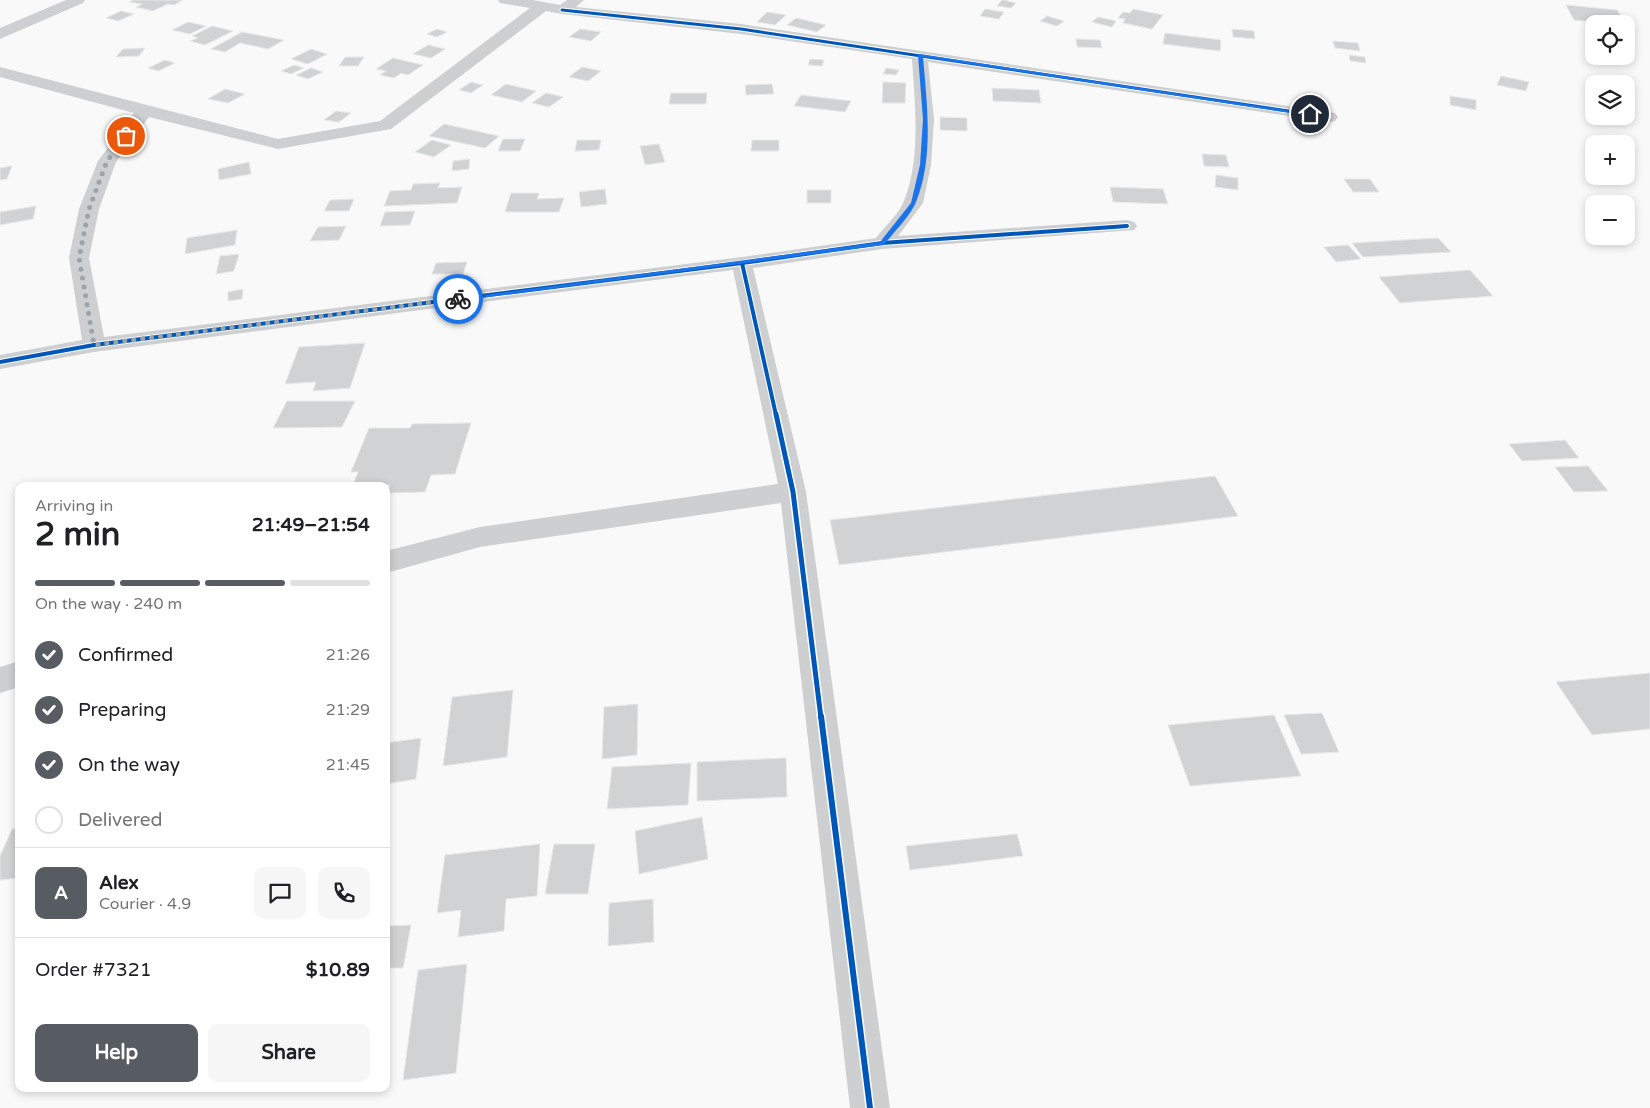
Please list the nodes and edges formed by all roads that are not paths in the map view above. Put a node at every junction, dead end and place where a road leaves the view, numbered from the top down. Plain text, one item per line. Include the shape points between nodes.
1 (78, 0) edge
2 (505, 0) edge
3 (576, 0) edge
4 (543, 6) junction
5 (562, 10) junction
6 (0, 34) edge
7 (920, 55) junction
8 (0, 72) edge
9 (145, 111) junction
10 (1329, 117) dead end
11 (1127, 226) dead end
12 (882, 244) junction
13 (742, 263) junction
14 (94, 345) junction
15 (0, 362) edge
16 (793, 492) junction
17 (390, 561) edge
18 (15, 675) edge
19 (0, 680) edge
20 (870, 1108) edge

1 - 6 street
2 - 4 street
3 - 5 street
4 - 5 street
4 - 9 street via 385,125 278,144
5 - 7 street via 741,29
7 - 10 street
7 - 12 street via 925,119 922,165 913,203
8 - 9 street
9 - 14 street via 107,161 89,209 79,258
11 - 12 street
12 - 13 street
13 - 14 street
13 - 16 street
14 - 15 street
16 - 17 street via 480,537
16 - 20 street
18 - 19 street

